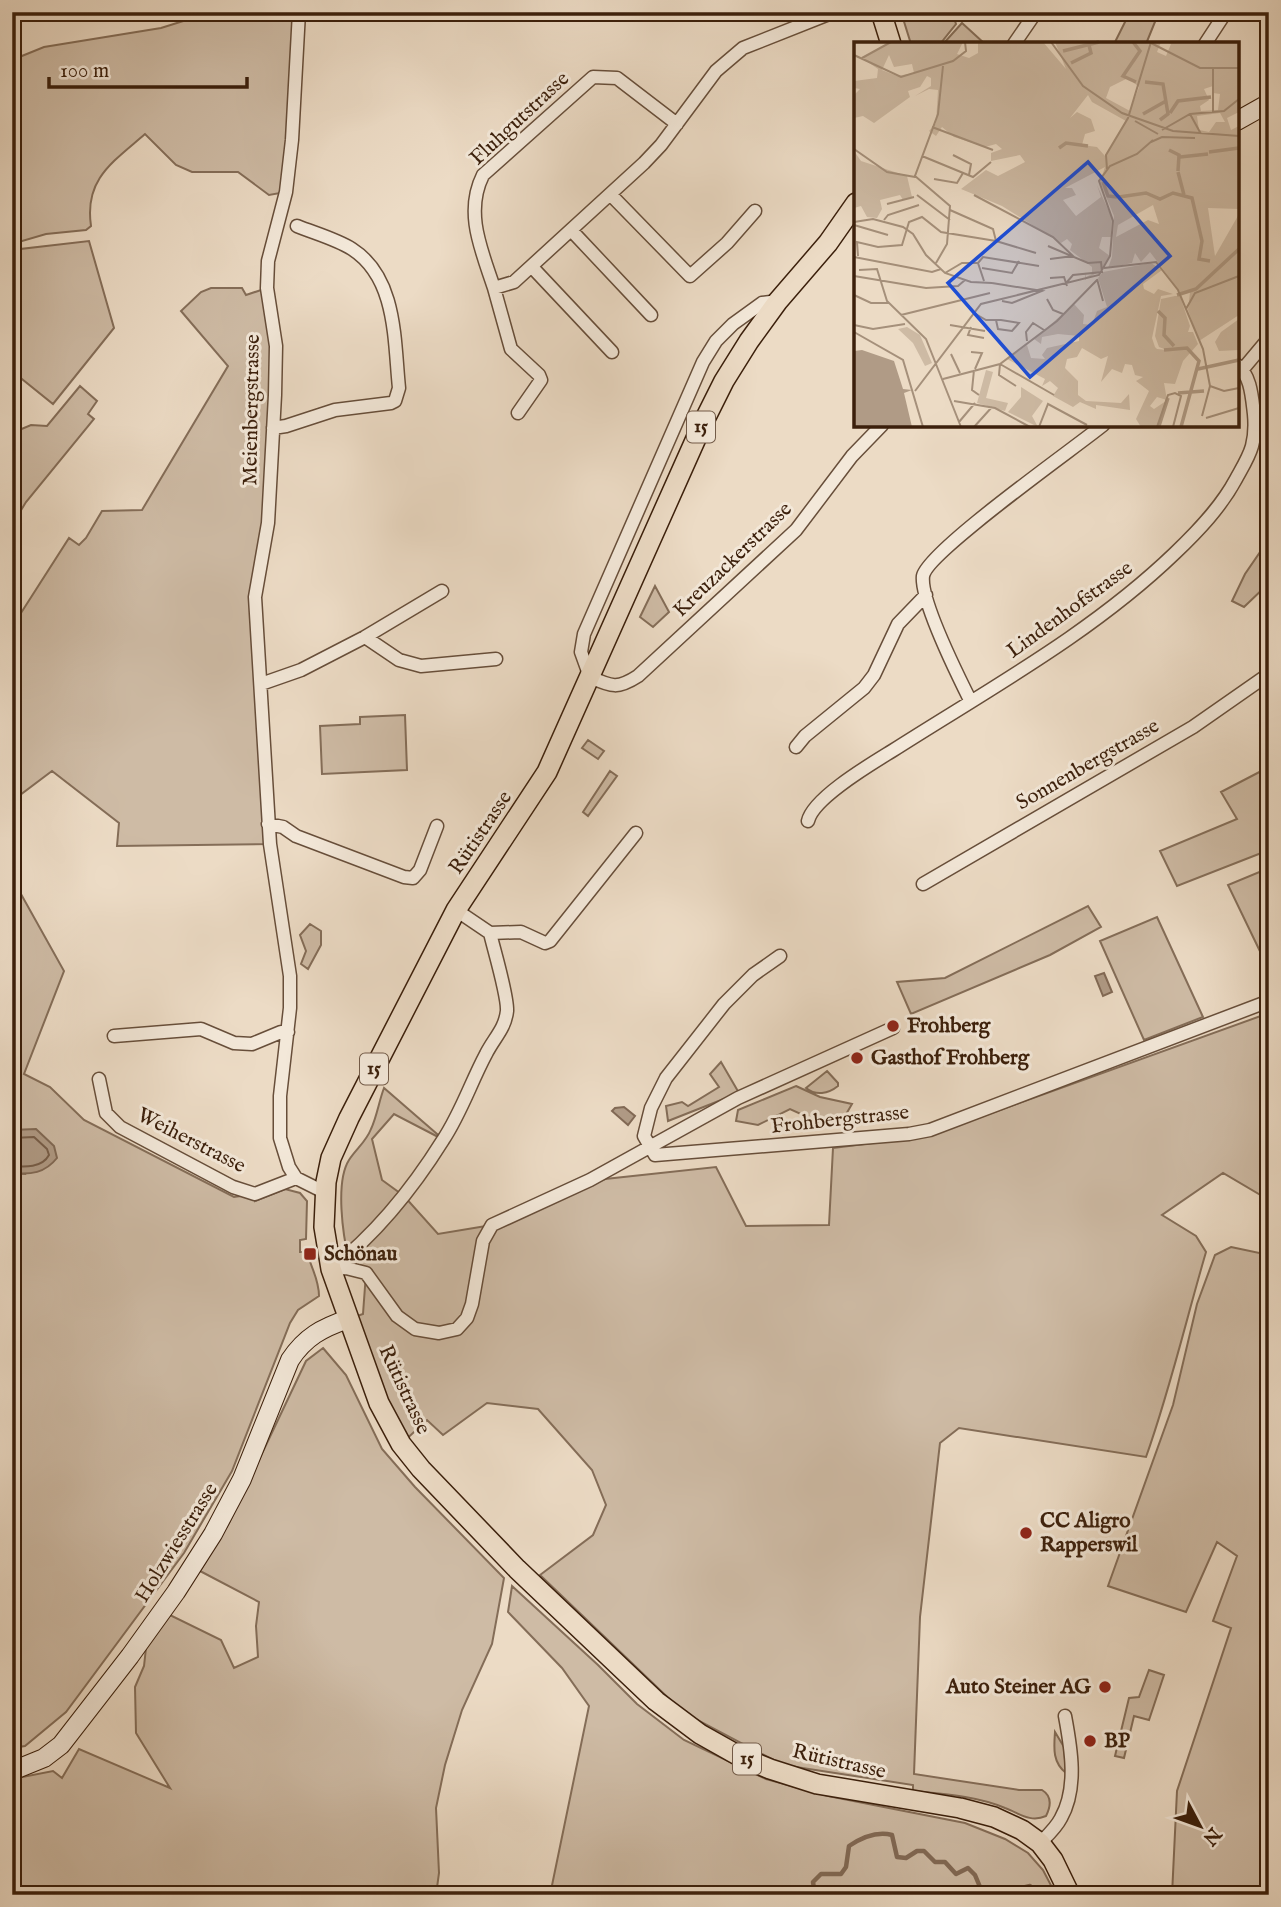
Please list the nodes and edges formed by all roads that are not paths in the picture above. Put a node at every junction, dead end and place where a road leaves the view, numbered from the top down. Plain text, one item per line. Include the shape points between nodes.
1 (299, 12) edge
2 (834, 12) edge
3 (881, 12) edge
4 (1036, 12) edge
5 (1226, 12) edge
6 (890, 42) edge
7 (1015, 42) edge
8 (1206, 42) edge
9 (1269, 103) edge
10 (1239, 120) edge
11 (677, 124) junction
12 (610, 194) junction
13 (854, 206) edge
14 (755, 211) dead end
15 (297, 226) dead end
16 (570, 230) junction
17 (531, 267) junction
18 (494, 288) junction
19 (778, 301) junction
20 (651, 315) dead end
21 (1269, 338) edge
22 (612, 352) dead end
23 (1240, 367) edge
24 (518, 413) dead end
25 (880, 427) edge
26 (1100, 427) edge
27 (273, 428) junction
28 (442, 591) dead end
29 (926, 595) junction
30 (365, 637) junction
31 (496, 659) dead end
32 (1269, 674) edge
33 (590, 677) junction
34 (261, 684) junction
35 (970, 700) junction
36 (796, 747) dead end
37 (808, 821) dead end
38 (268, 824) junction
39 (437, 826) dead end
40 (636, 833) dead end
41 (923, 884) dead end
42 (456, 910) junction
43 (490, 933) junction
44 (780, 956) dead end
45 (1269, 1001) edge
46 (893, 1028) dead end
47 (288, 1032) junction
48 (114, 1036) dead end
49 (100, 1079) dead end
50 (648, 1146) junction
51 (296, 1178) junction
52 (326, 1193) junction
53 (331, 1269) junction
54 (348, 1319) junction
55 (1065, 1716) dead end
56 (12, 1770) edge
57 (1040, 1843) junction
58 (1070, 1895) edge

1 - 27 street, Meienbergstrasse via 286,192 268,261 267,288 276,346
2 - 11 street via 743,48 716,71
3 - 6 main road
4 - 7 street
5 - 8 street
9 - 10 street
11 - 12 street
11 - 18 street, Fluhgutstrasse via 617,78 593,78 493,166 478,185 474,211
12 - 14 street via 690,276
12 - 16 street
13 - 19 main road, Rütistrasse / 15
15 - 27 street via 352,249 377,272 390,307 399,388 391,403 335,410
16 - 17 street
16 - 20 street
17 - 18 street via 514,282
17 - 22 street
18 - 24 street, Fluhgutstrasse via 511,349 541,380
19 - 33 main road, Rütistrasse / 15 via 707,414
19 - 33 street, Rütistrasse via 762,303 733,324 703,362 584,634 581,652
21 - 23 street
23 - 35 street, Lindenhofstrasse via 1249,384 1254,438 1245,463 1217,507 1164,564 1105,613
25 - 33 street, Kreuzackerstrasse via 796,530 639,676 626,684 609,685
26 - 29 street via 943,551 924,573
27 - 34 street, Meienbergstrasse via 268,523 255,597
28 - 30 street
29 - 35 street
29 - 36 street via 898,624 864,688
30 - 31 street via 399,660 422,666
30 - 34 street via 301,670
32 - 41 street, Sonnenbergstrasse via 1193,727
33 - 42 main road, Rütistrasse / 15 via 542,782
34 - 38 street, Meienbergstrasse
35 - 37 street, Lindenhofstrasse via 860,771 815,806
38 - 39 street via 413,878
38 - 47 street, Meienbergstrasse via 290,976
40 - 43 street via 550,941 521,932
42 - 43 street
42 - 52 main road, Rütistrasse / 15 via 349,1118 331,1158
43 - 53 street via 507,1009 503,1029 487,1051 444,1140 420,1174 390,1213
44 - 50 street via 724,1004 666,1078 647,1122 644,1136
45 - 50 street, Frohbergstrasse via 930,1130 655,1155
46 - 50 street, Frohbergstrasse via 784,1075
47 - 48 street via 252,1044 234,1043 201,1029
47 - 51 street, Meienbergstrasse via 280,1138
49 - 51 street, Weiherstrasse via 106,1113 120,1127 233,1187 255,1194
50 - 53 street, Frohbergstrasse via 590,1180 492,1225 483,1241 472,1304 457,1329 415,1329 397,1316 366,1273
51 - 52 street
52 - 53 main road, Rütistrasse / 15 via 324,1227
53 - 54 main road, Rütistrasse / 15
54 - 56 street, Holzwiesstrasse via 312,1334 299,1346 213,1534 130,1656 61,1745 44,1758
54 - 57 main road, Rütistrasse / 15 via 379,1403 421,1469 517,1569 656,1701 700,1734 770,1769 817,1784 994,1817
55 - 57 street via 1072,1757 1066,1805
57 - 58 main road, Rütistrasse / 15 via 1054,1860

